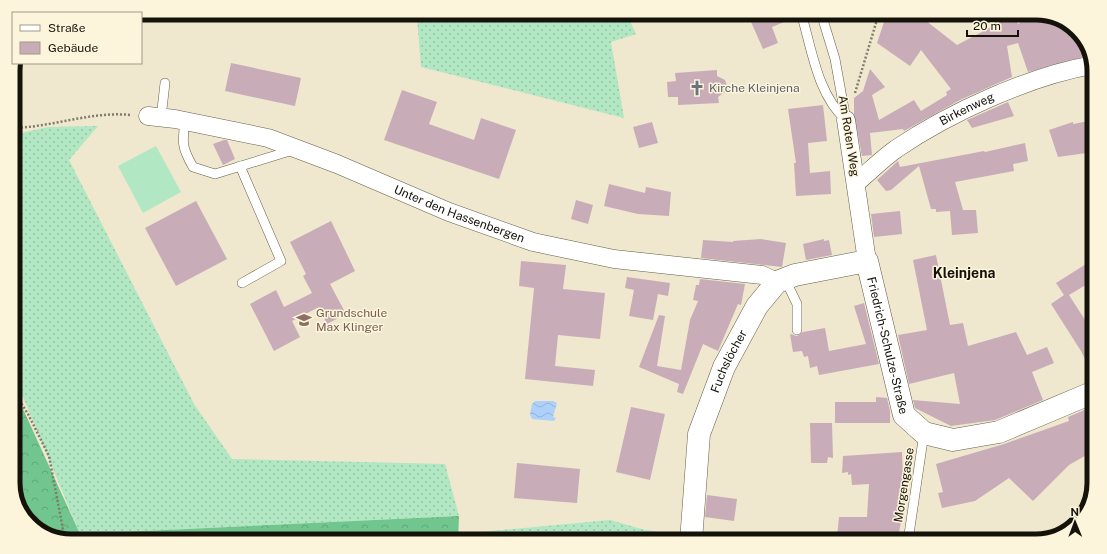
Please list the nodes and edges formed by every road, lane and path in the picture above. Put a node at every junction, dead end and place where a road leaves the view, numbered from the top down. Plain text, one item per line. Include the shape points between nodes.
1 (803, 20) edge
2 (823, 20) edge
3 (877, 20) edge
4 (1087, 66) edge
5 (165, 83) dead end
6 (155, 117) junction
7 (846, 120) junction
8 (185, 121) junction
9 (20, 128) edge
10 (296, 150) junction
11 (240, 166) junction
12 (856, 183) junction
13 (867, 261) junction
14 (781, 280) junction
15 (242, 283) dead end
16 (797, 330) dead end
17 (1087, 395) edge
18 (20, 401) edge
19 (924, 433) junction
20 (64, 534) edge
21 (692, 534) edge
22 (909, 534) edge

1 - 7 lane via 822,86 836,110
2 - 7 lane, Am Roten Weg via 835,59
3 - 7 path
4 - 12 street, Birkenweg via 1065,70 1030,82 924,131 894,150
5 - 6 lane
6 - 8 street, Unter den Hassenbergen
6 - 9 path via 120,114 74,118
7 - 12 street, Am Roten Weg
8 - 10 street, Unter den Hassenbergen via 268,138
8 - 11 lane via 183,149 193,167 215,174
10 - 11 lane
10 - 14 street, Unter den Hassenbergen via 337,164 449,212 533,242 614,259 762,275
11 - 15 lane via 281,261
12 - 13 street, Am Roten Weg
13 - 14 street
13 - 19 street, Friedrich-Schulze-Straße via 904,415
14 - 16 lane via 797,304
14 - 21 street, Fuchslöcher via 757,306 724,367 699,434
17 - 19 street, Friedrich-Schulze-Straße via 999,432 953,440
18 - 20 path via 49,456
19 - 22 lane, Morgengasse

